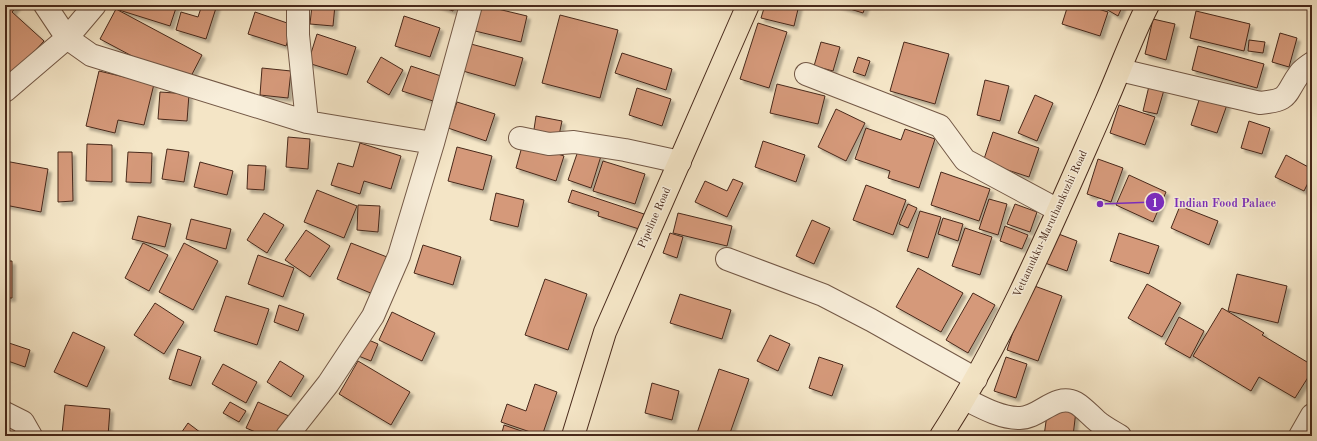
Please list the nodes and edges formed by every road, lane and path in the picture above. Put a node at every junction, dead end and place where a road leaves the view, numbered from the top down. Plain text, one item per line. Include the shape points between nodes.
1 (45, 5) edge
2 (95, 5) edge
3 (298, 5) edge
4 (471, 5) edge
5 (748, 5) edge
6 (1143, 7) edge
7 (67, 38) junction
8 (1312, 63) edge
9 (1120, 70) junction
10 (806, 74) dead end
11 (5, 91) edge
12 (307, 122) junction
13 (520, 138) dead end
14 (433, 143) junction
15 (680, 162) junction
16 (1058, 210) junction
17 (727, 259) dead end
18 (976, 379) junction
19 (965, 399) junction
20 (5, 413) edge
21 (1312, 415) edge
22 (31, 436) edge
23 (287, 436) edge
24 (573, 436) edge
25 (941, 436) edge
26 (1120, 436) edge
27 (1300, 436) edge

1 - 7 street
2 - 7 street
3 - 12 street via 298,35
4 - 14 street
5 - 15 main road, Pipeline Road
6 - 9 main road, Vettamukku-Maruthankuzhi Road
7 - 11 street
7 - 12 street via 92,55
8 - 9 street via 1300,72 1287,95 1275,102 1260,103
9 - 16 main road, Vettamukku-Maruthankuzhi Road
10 - 16 street via 940,126 965,160
12 - 14 street
13 - 15 street via 549,144 574,142
14 - 23 street via 399,256 373,316 328,384
15 - 24 main road, Pipeline Road via 605,332
16 - 18 main road, Vettamukku-Maruthankuzhi Road
17 - 18 street via 823,295
18 - 19 main road, Vettamukku-Maruthankuzhi Road
19 - 25 main road, Vettamukku-Maruthankuzhi Road
19 - 26 street via 1000,415 1020,419 1030,417 1057,402 1076,403
20 - 22 street via 23,422
21 - 27 street

